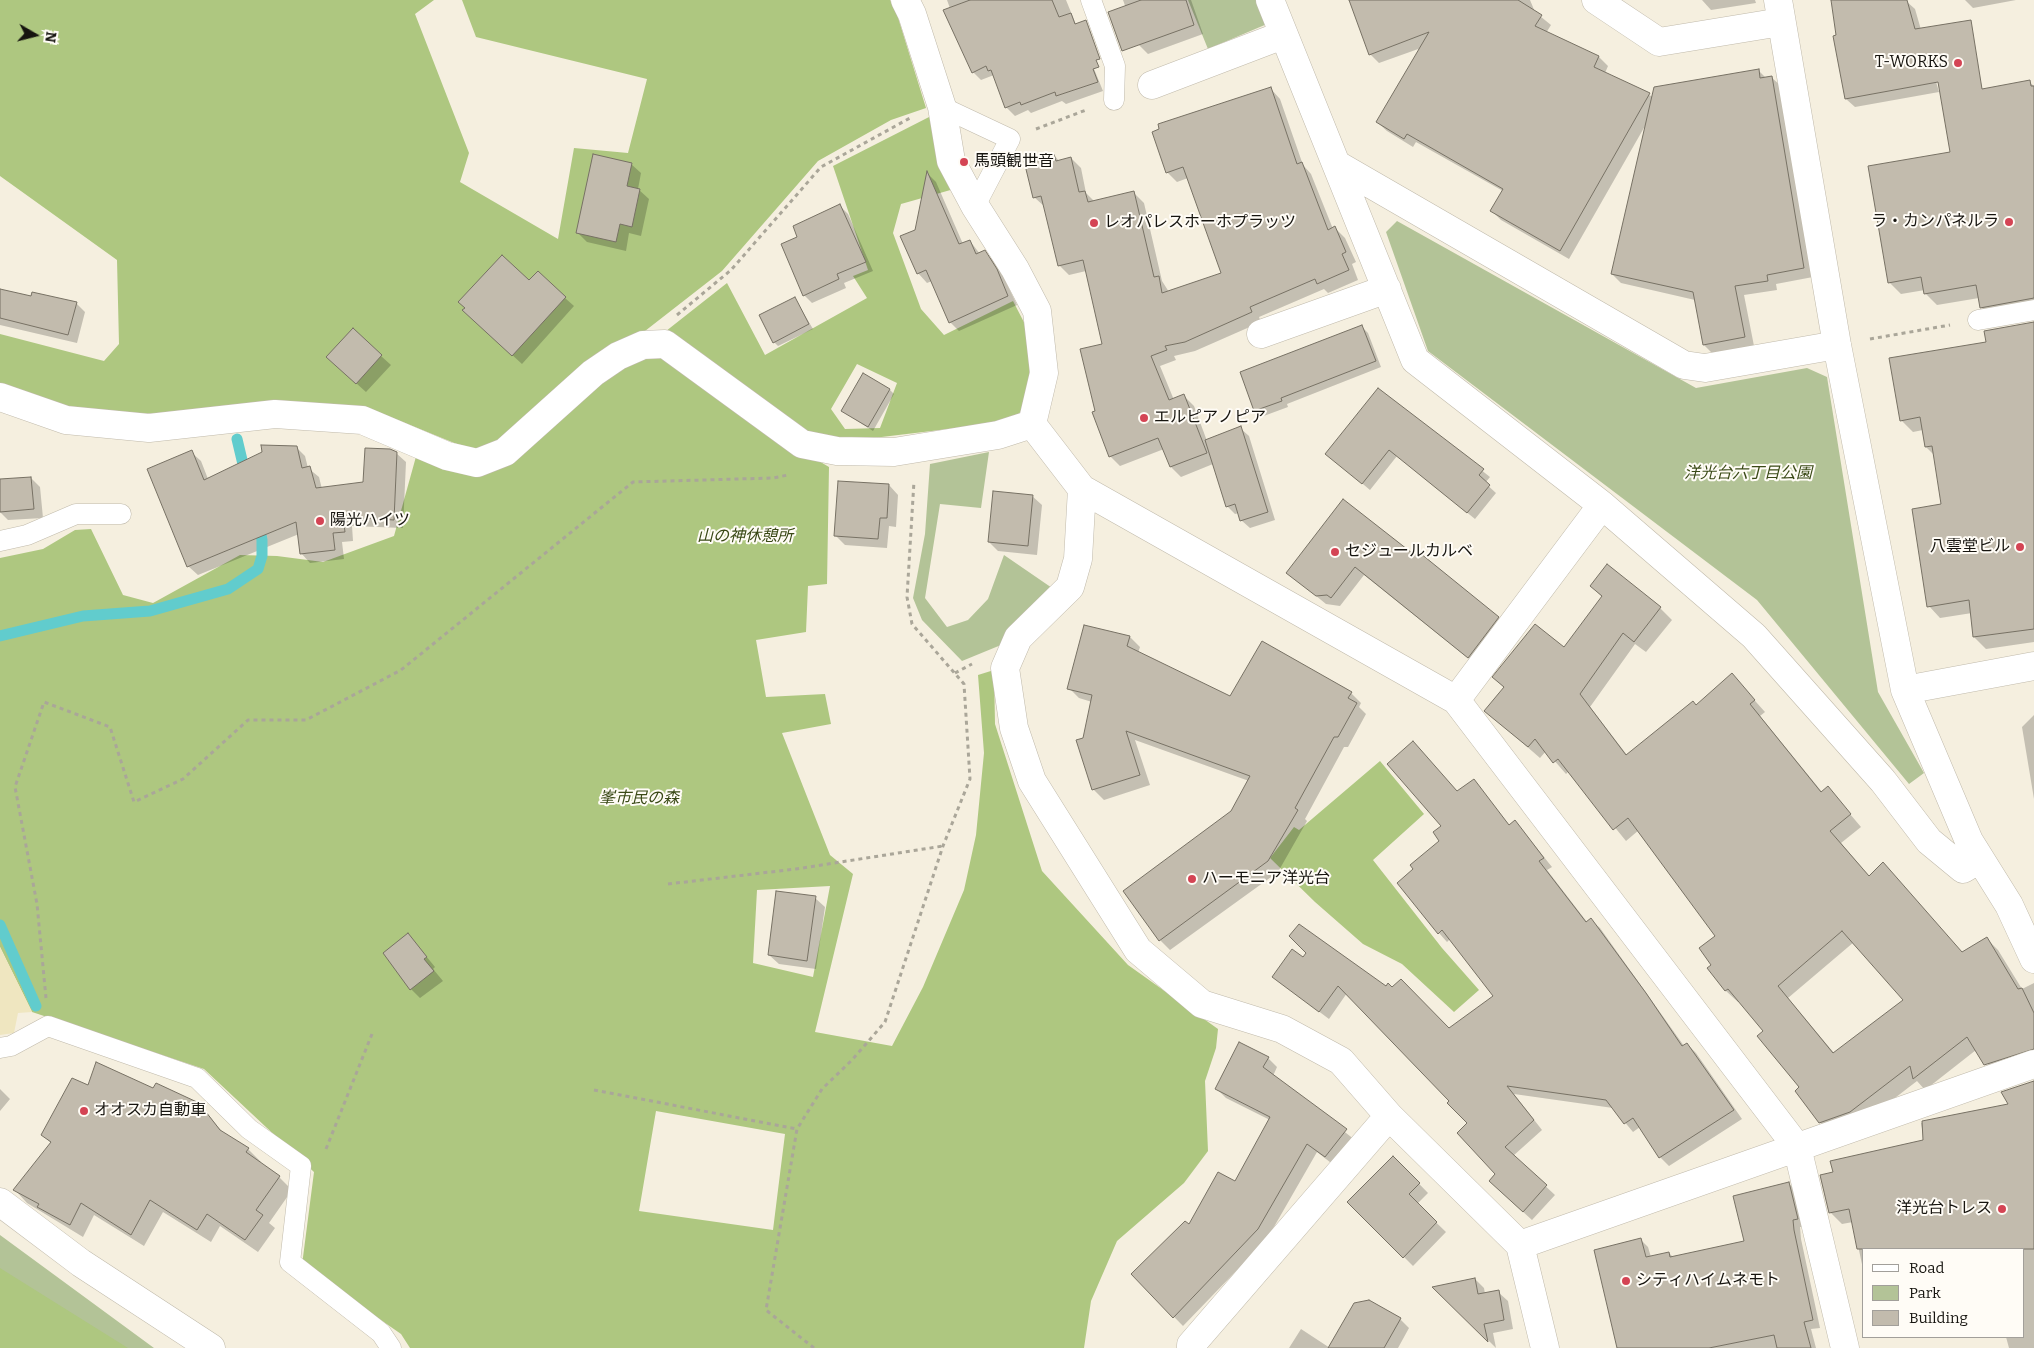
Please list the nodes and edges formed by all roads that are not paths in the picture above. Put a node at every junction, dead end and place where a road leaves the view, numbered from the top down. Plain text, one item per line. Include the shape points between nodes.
1 (905, 0) edge
2 (1091, 0) edge
3 (1270, 0) edge
4 (1596, 0) edge
5 (1780, 11) edge
6 (1283, 35) junction
7 (1152, 85) dead end
8 (1114, 100) road end
9 (942, 107) junction
10 (1336, 164) junction
11 (975, 206) junction
12 (1387, 289) junction
13 (2034, 310) edge
14 (1978, 320) dead end
15 (1262, 334) dead end
16 (1837, 345) junction
17 (0, 397) edge
18 (1032, 424) junction
19 (1082, 488) junction
20 (1602, 506) junction
21 (121, 514) dead end
22 (0, 542) edge
23 (2034, 666) edge
24 (1905, 690) junction
25 (1456, 700) junction
26 (1980, 859) junction
27 (2034, 959) edge
28 (0, 1048) edge
29 (2034, 1064) edge
30 (1389, 1116) junction
31 (1797, 1147) junction
32 (0, 1202) edge
33 (1520, 1245) junction
34 (211, 1348) edge
35 (391, 1348) edge
36 (1191, 1348) edge
37 (1545, 1348) edge
38 (1845, 1348) edge

1 - 9 street
2 - 8 lane via 1115,66
3 - 6 street
4 - 5 street via 1659,42
5 - 16 street
6 - 7 street
6 - 10 street
9 - 11 street via 951,161
9 - 11 lane via 1010,139
10 - 12 street
10 - 16 street via 1684,365 1705,368
11 - 18 street via 1037,311 1044,373
12 - 15 street
12 - 20 street via 1415,360
13 - 14 lane
16 - 24 street
17 - 18 street via 66,420 148,428 275,414 362,420 447,456 477,463 505,452 592,373 618,356 643,345 664,344 802,444 837,451 894,452 998,435
18 - 19 street
19 - 25 street
19 - 30 street via 1078,559 1070,587 1018,638 1005,668 1014,728 1032,781 1138,950 1202,1004 1282,1029 1342,1061
20 - 25 street
20 - 26 street via 1754,636 1883,781 1929,841 1963,869
21 - 22 lane via 76,514 27,535
23 - 24 street
24 - 26 street via 1969,841
25 - 31 street
26 - 27 street via 2009,905
28 - 35 lane via 11,1046 48,1026 197,1078 249,1129 301,1166 290,1262 381,1333
29 - 31 street
30 - 33 street
30 - 36 street
31 - 33 street
31 - 38 street
32 - 34 street via 81,1263
33 - 37 street

